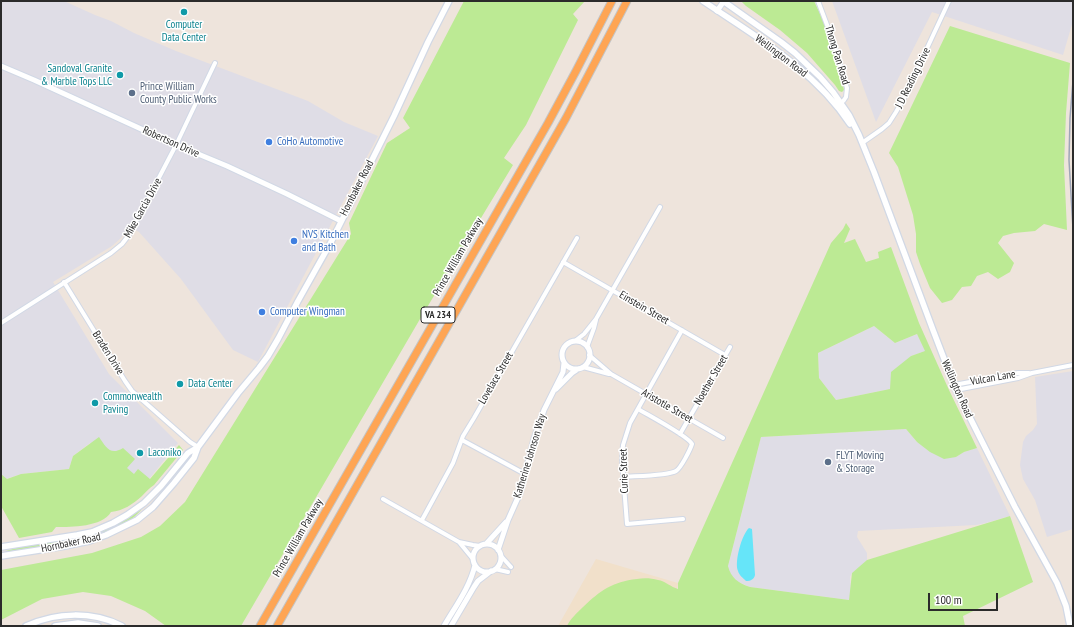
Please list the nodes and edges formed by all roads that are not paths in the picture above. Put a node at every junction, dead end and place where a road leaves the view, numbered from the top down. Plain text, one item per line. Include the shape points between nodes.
1 (449, 1) edge
2 (612, 1) edge
3 (627, 1) edge
4 (703, 1) edge
5 (723, 1) edge
6 (818, 1) edge
7 (949, 1) edge
8 (717, 11) junction
9 (215, 63) dead end
10 (1, 66) edge
11 (839, 105) junction
12 (862, 143) junction
13 (176, 145) junction
14 (660, 207) dead end
15 (340, 221) junction
16 (577, 238) dead end
17 (563, 262) junction
18 (64, 282) junction
19 (612, 290) junction
20 (596, 319) junction
21 (1, 323) edge
22 (682, 330) junction
23 (575, 341) junction
24 (587, 347) junction
25 (730, 347) dead end
26 (589, 355) junction
27 (725, 355) junction
28 (564, 363) junction
29 (1073, 365) edge
30 (582, 368) junction
31 (611, 374) junction
32 (955, 388) junction
33 (553, 393) junction
34 (646, 395) junction
35 (638, 410) junction
36 (689, 419) junction
37 (680, 434) junction
38 (723, 438) dead end
39 (462, 440) junction
40 (198, 447) junction
41 (525, 474) junction
42 (623, 477) junction
43 (383, 499) dead end
44 (683, 519) dead end
45 (422, 520) junction
46 (508, 520) junction
47 (459, 542) junction
48 (486, 544) junction
49 (480, 546) junction
50 (1, 547) edge
51 (498, 550) junction
52 (1, 556) edge
53 (500, 556) junction
54 (473, 559) junction
55 (475, 565) junction
56 (510, 567) dead end
57 (493, 570) junction
58 (508, 572) dead end
59 (65, 616) junction
60 (66, 624) junction
61 (26, 626) edge
62 (55, 626) edge
63 (98, 626) edge
64 (122, 626) edge
65 (260, 626) edge
66 (277, 626) edge
67 (444, 626) edge
68 (451, 626) edge
69 (1070, 626) edge

1 - 15 main road, Hornbaker Road
2 - 65 highway, Prince William Parkway / VA 234 via 548,123
3 - 66 highway, VA 234 via 566,118
4 - 8 main road, Wellington Road
5 - 8 street
5 - 11 main road, Wellington Road via 795,53 820,77
6 - 11 street, Thong Pan Road via 847,88 846,96
7 - 12 street, J D Reading Drive via 911,86 896,112 882,129
8 - 11 main road, Wellington Road via 794,63
9 - 13 street, Mike Garcia Drive
10 - 13 street, Robertson Drive
11 - 12 main road, Wellington Road
12 - 32 main road, Wellington Road
13 - 15 street, Robertson Drive via 227,166
13 - 18 street, Mike Garcia Drive via 122,244
14 - 19 street
15 - 40 main road, Hornbaker Road via 268,356
16 - 17 street, Lovelace Street
17 - 19 street, Einstein Street
17 - 39 street, Lovelace Street
18 - 21 street, Mike Garcia Drive
18 - 40 street, Braden Drive via 132,390
19 - 20 street
19 - 22 street, Einstein Street
20 - 23 street
20 - 24 street
22 - 27 street, Einstein Street
22 - 34 street, Curie Street
23 - 24 street
23 - 28 street via 564,348
24 - 26 street
25 - 27 street, Noether Street
26 - 30 street via 589,360
26 - 31 street, Aristotle Street
27 - 36 street, Noether Street
28 - 30 street via 570,368
28 - 33 street, Katherine Johnson Way via 563,372
29 - 32 street, Vulcan Lane via 1032,373 1018,373
30 - 31 street, Aristotle Street
30 - 33 street, Katherine Johnson Way via 572,373
31 - 34 street, Aristotle Street
32 - 69 main road, Wellington Road via 1056,583 1066,606
33 - 41 street, Katherine Johnson Way via 539,424
34 - 35 street, Curie Street
34 - 36 street, Aristotle Street
35 - 37 street
35 - 42 street, Curie Street via 630,423 623,445
36 - 37 street, Noether Street
36 - 38 street, Aristotle Street
37 - 42 street via 692,444 677,470 664,474
39 - 41 street
39 - 45 street, Lovelace Street via 453,463
40 - 50 main road, Hornbaker Road via 188,453 144,503 113,523 92,532
40 - 52 main road, Hornbaker Road via 194,458 174,483 153,507 137,520 89,541
41 - 46 street, Katherine Johnson Way
42 - 44 street, Curie Street via 627,524
43 - 45 street
45 - 47 street
46 - 48 street, Katherine Johnson Way
46 - 51 street, Katherine Johnson Way
47 - 49 street
47 - 54 street
48 - 49 street
48 - 51 street via 493,545
49 - 54 street via 474,552
51 - 53 street
53 - 56 street
53 - 57 street via 498,566
54 - 55 street
55 - 57 street via 482,571
55 - 67 street via 469,583
57 - 58 street
57 - 68 street via 478,581
59 - 60 main road
59 - 61 main road via 48,618
59 - 64 main road via 97,617
60 - 62 main road
60 - 63 main road

